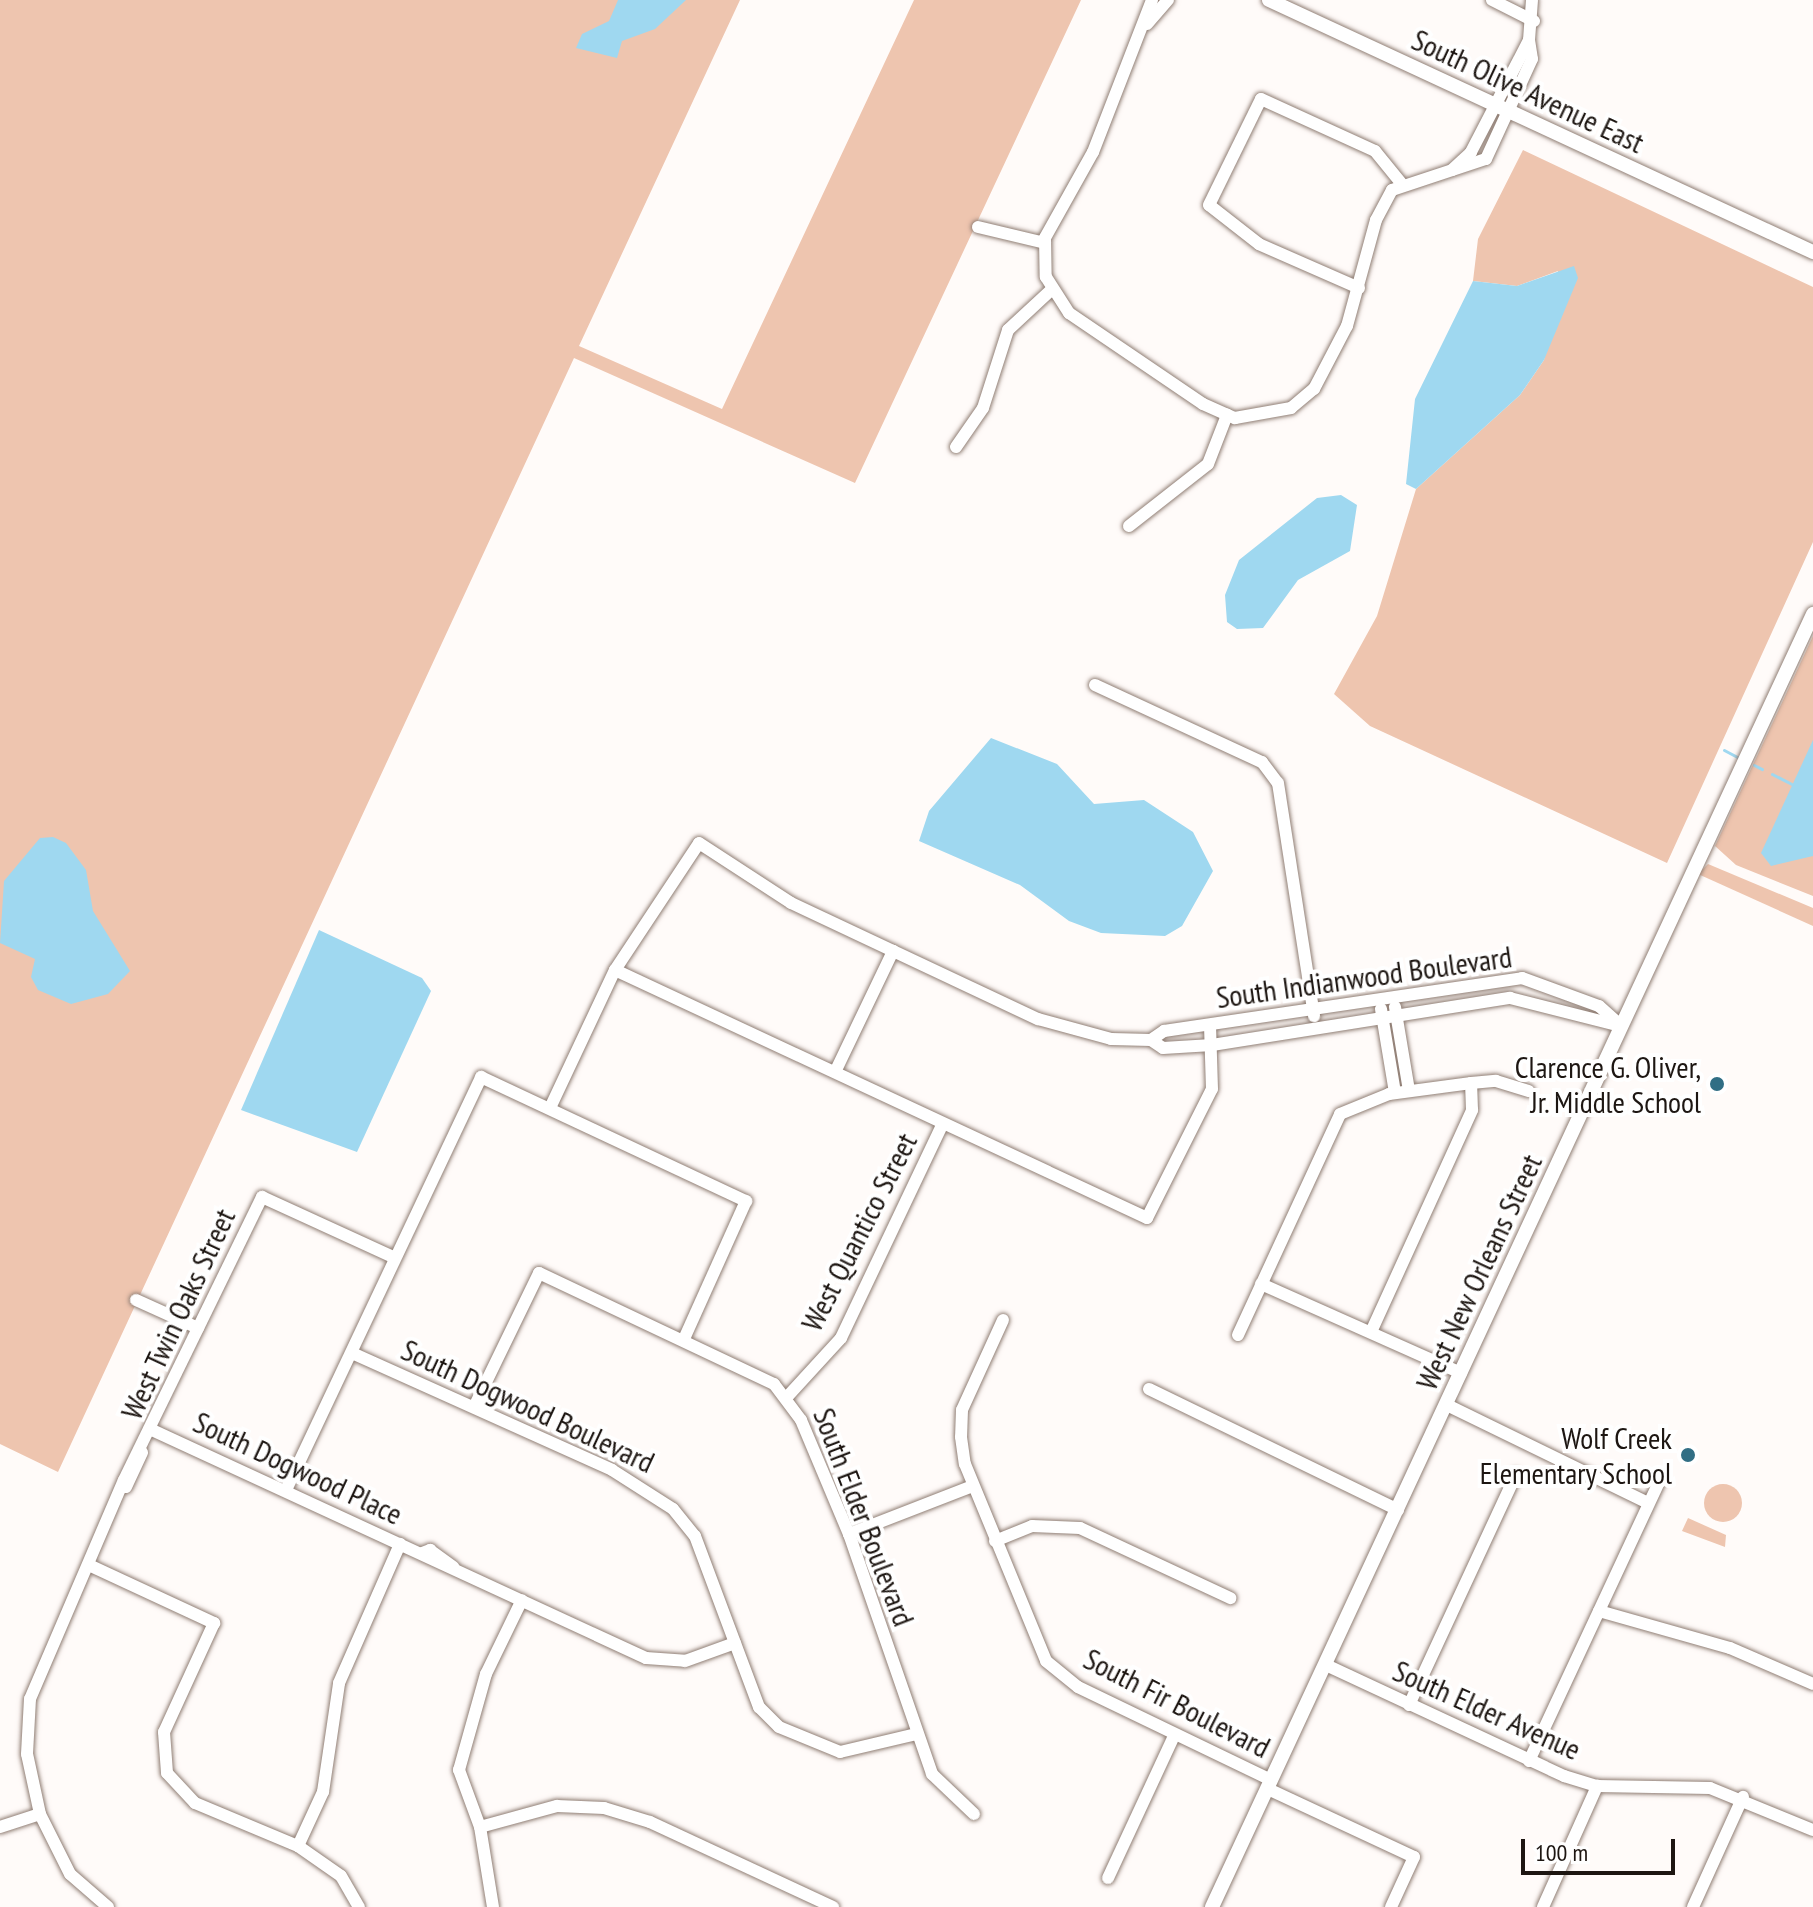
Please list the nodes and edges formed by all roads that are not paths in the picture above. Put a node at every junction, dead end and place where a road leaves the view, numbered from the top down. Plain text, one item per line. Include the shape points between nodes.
1 (1152, 0) edge
2 (1168, 0) edge
3 (1269, 0) edge
4 (1492, 0) edge
5 (1532, 0) edge
6 (1534, 21) junction
7 (1147, 24) junction
8 (1529, 40) junction
9 (1510, 71) junction
10 (1524, 77) junction
11 (1494, 104) junction
12 (1508, 111) junction
13 (1450, 172) junction
14 (1401, 183) junction
15 (978, 227) dead end
16 (1045, 243) junction
17 (1813, 252) edge
18 (1359, 288) junction
19 (1051, 290) junction
20 (1227, 415) junction
21 (956, 447) dead end
22 (1129, 526) dead end
23 (1813, 614) edge
24 (1095, 685) dead end
25 (893, 951) junction
26 (615, 970) junction
27 (1542, 982) junction
28 (1393, 996) junction
29 (1379, 998) junction
30 (1535, 999) junction
31 (1313, 1008) junction
32 (1396, 1015) junction
33 (1382, 1017) junction
34 (1210, 1026) junction
35 (1621, 1026) junction
36 (1317, 1027) junction
37 (1151, 1040) junction
38 (1212, 1045) junction
39 (1403, 1055) junction
40 (1388, 1057) junction
41 (837, 1068) junction
42 (1471, 1083) junction
43 (1409, 1091) junction
44 (1529, 1091) dead end
45 (1395, 1093) junction
46 (550, 1108) junction
47 (942, 1125) junction
48 (395, 1258) junction
49 (1261, 1284) junction
50 (136, 1300) dead end
51 (1003, 1320) dead end
52 (198, 1328) junction
53 (1371, 1332) junction
54 (1238, 1335) dead end
55 (685, 1337) junction
56 (352, 1353) junction
57 (1461, 1373) junction
58 (1149, 1389) dead end
59 (787, 1397) junction
60 (1447, 1405) junction
61 (474, 1407) junction
62 (152, 1430) junction
63 (1516, 1475) dead end
64 (1660, 1480) dead end
65 (973, 1486) junction
66 (286, 1490) junction
67 (1648, 1503) junction
68 (1398, 1510) junction
69 (849, 1534) junction
70 (995, 1541) junction
71 (400, 1544) junction
72 (91, 1566) junction
73 (1230, 1598) dead end
74 (522, 1600) junction
75 (1599, 1611) junction
76 (735, 1643) junction
77 (1326, 1665) junction
78 (1813, 1684) edge
79 (1409, 1705) junction
80 (917, 1734) junction
81 (1174, 1736) junction
82 (1529, 1761) junction
83 (1270, 1785) junction
84 (1597, 1786) junction
85 (1743, 1797) junction
86 (40, 1814) junction
87 (974, 1814) dead end
88 (0, 1827) edge
89 (480, 1827) junction
90 (1813, 1830) edge
91 (298, 1846) junction
92 (1108, 1878) dead end
93 (108, 1907) edge
94 (359, 1907) edge
95 (493, 1907) edge
96 (833, 1907) edge
97 (1212, 1907) edge
98 (1391, 1907) edge
99 (1543, 1907) edge
100 (1693, 1907) edge

1 - 7 street
2 - 7 street
3 - 11 street, South Olive Avenue East
4 - 6 street
5 - 6 street
6 - 8 street
7 - 16 street
8 - 9 street
8 - 10 street via 1534,51
9 - 10 street
9 - 11 street
10 - 12 street
11 - 12 street, South Olive Avenue East
11 - 13 street via 1471,152
12 - 13 street via 1486,159
12 - 17 street, South Olive Avenue East
13 - 14 street
14 - 18 street via 1376,220
14 - 18 street via 1375,151 1261,99 1209,205 1259,244
15 - 16 street
16 - 19 street
18 - 20 street via 1314,389 1278,412
19 - 20 street via 1069,313
19 - 21 street via 1008,330 983,408
20 - 22 street via 1208,464
23 - 35 street, West New Orleans Street
24 - 31 street via 1262,762 1278,783
25 - 26 street, South Indianwood Boulevard via 791,903 699,843
25 - 37 street, South Indianwood Boulevard via 1038,1019 1111,1039
25 - 41 street
26 - 41 street
26 - 46 street
27 - 28 street, South Indianwood Boulevard via 1522,978
27 - 30 street
27 - 35 street, South Indianwood Boulevard via 1599,1006
28 - 29 street, South Indianwood Boulevard
28 - 32 street
29 - 31 street, South Indianwood Boulevard
29 - 33 street
30 - 32 street, South Indianwood Boulevard
30 - 35 street, South Indianwood Boulevard
31 - 34 street, South Indianwood Boulevard
31 - 36 street
32 - 33 street, South Indianwood Boulevard
32 - 39 street
33 - 36 street, South Indianwood Boulevard
33 - 40 street
34 - 37 street, South Indianwood Boulevard
34 - 38 street
35 - 57 street, West New Orleans Street
36 - 38 street, South Indianwood Boulevard
37 - 38 street, South Indianwood Boulevard via 1163,1048
38 - 47 street via 1212,1089 1147,1218
39 - 40 street
39 - 43 street
40 - 45 street
41 - 47 street
42 - 43 street
42 - 44 street via 1496,1081
42 - 53 street via 1472,1110
43 - 45 street
45 - 49 street via 1340,1114
46 - 48 street via 481,1077
46 - 55 street via 746,1201
47 - 59 street, West Quantico Street via 841,1338
48 - 52 street, West Twin Oaks Street via 262,1197
48 - 56 street
49 - 53 street
49 - 54 street
50 - 52 street
51 - 65 street, South Fir Boulevard via 962,1410
52 - 62 street, West Twin Oaks Street
53 - 57 street
55 - 59 street, South Elder Boulevard
55 - 61 street, South Elder Boulevard via 539,1273
56 - 61 street, South Dogwood Boulevard
56 - 66 street
57 - 60 street, West New Orleans Street
58 - 68 street
59 - 69 street, South Elder Boulevard
60 - 67 street
60 - 68 street, West New Orleans Street
61 - 76 street, South Dogwood Boulevard via 612,1470 673,1509 695,1536
62 - 66 street, South Dogwood Place
62 - 72 street, West Twin Oaks Street
63 - 79 street
64 - 67 street
65 - 69 street
65 - 70 street, South Fir Boulevard
66 - 71 street, South Dogwood Place
67 - 75 street
68 - 77 street, West New Orleans Street
69 - 80 street, South Elder Boulevard
70 - 73 street via 1032,1526 1080,1528
70 - 81 street, South Fir Boulevard via 1046,1661 1078,1687
71 - 74 street, South Dogwood Place
71 - 91 street via 339,1683 323,1792
72 - 86 street, West Twin Oaks Street via 30,1699 27,1754
72 - 91 street via 214,1623 164,1732 167,1773 195,1803
74 - 76 street, South Dogwood Place via 646,1658 685,1661
74 - 89 street via 486,1674 459,1770
75 - 78 street via 1730,1648
75 - 82 street
76 - 80 street, South Dogwood Boulevard via 759,1707 812,1744 840,1752
77 - 79 street, South Elder Avenue
77 - 83 street, West New Orleans Street
79 - 82 street, South Elder Avenue
80 - 87 street, South Elder Boulevard via 943,1791
81 - 83 street, South Fir Boulevard
81 - 92 street
82 - 84 street, South Elder Avenue
83 - 97 street, West New Orleans Street
83 - 98 street via 1414,1857
84 - 85 street, South Elder Avenue via 1682,1784
84 - 99 street
85 - 90 street, South Elder Avenue
85 - 100 street
86 - 88 street
86 - 93 street, West Twin Oaks Street via 70,1874
89 - 95 street
89 - 96 street via 557,1806 604,1808 650,1822
91 - 94 street via 341,1876

